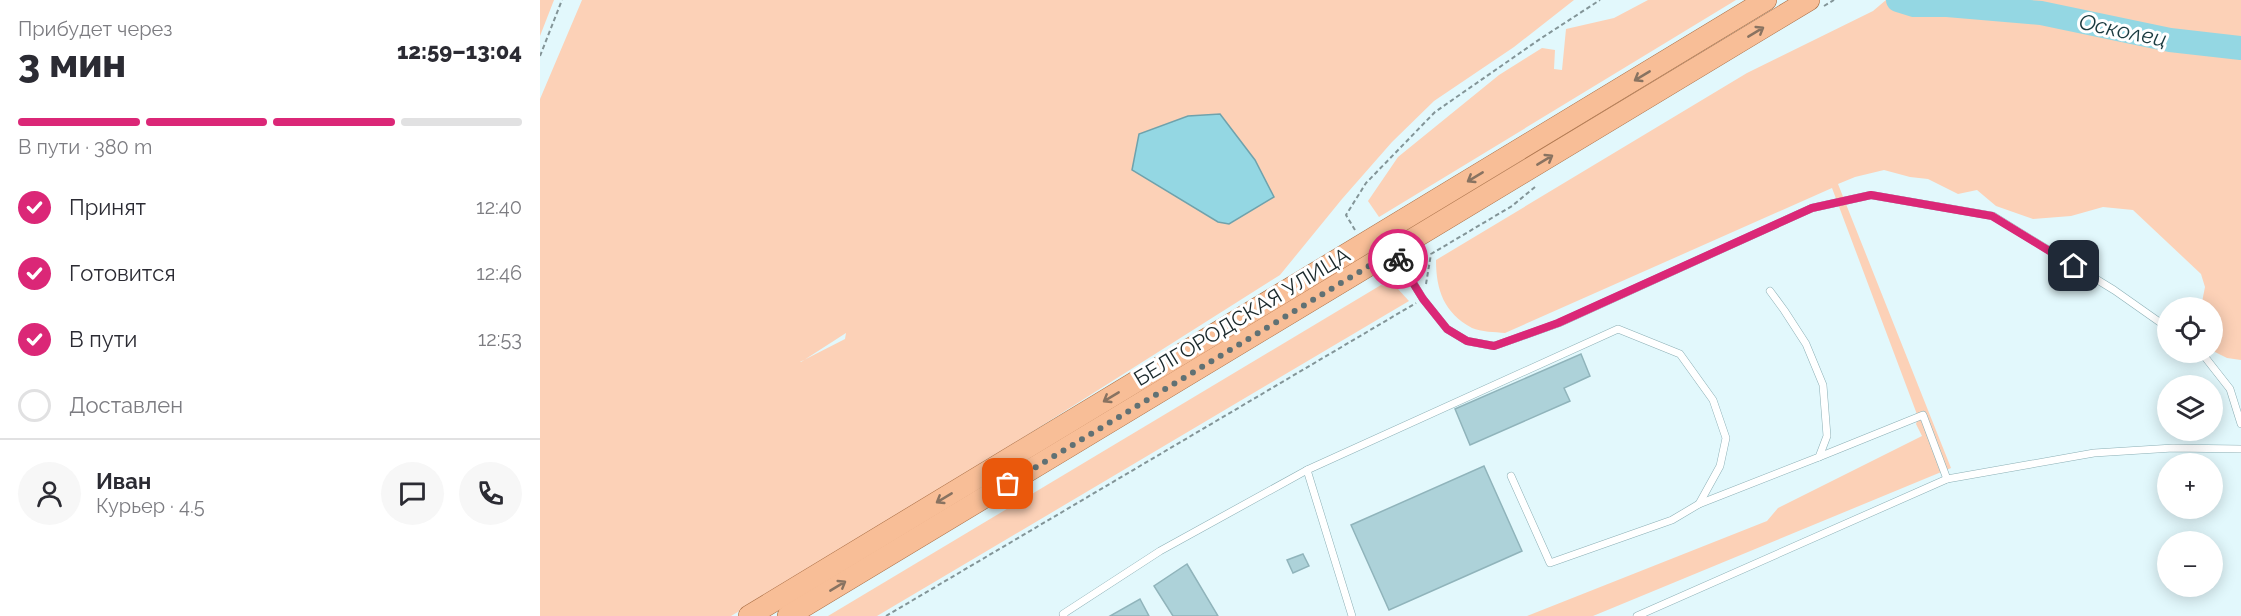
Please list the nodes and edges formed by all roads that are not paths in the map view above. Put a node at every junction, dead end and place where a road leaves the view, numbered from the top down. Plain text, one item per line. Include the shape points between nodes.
1 (1766, 0) edge
2 (1809, 0) edge
3 (1383, 233) junction
4 (1394, 251) junction
5 (1770, 291) dead end
6 (2157, 320) edge
7 (2210, 363) edge
8 (2241, 424) edge
9 (2241, 449) edge
10 (1819, 457) junction
11 (1307, 470) junction
12 (1511, 476) dead end
13 (1947, 480) junction
14 (1699, 504) junction
15 (749, 616) edge
16 (788, 616) edge
17 (1064, 616) edge
18 (1352, 616) edge
19 (1637, 616) edge

1 -> 3 main road, БЕЛГОРОДСКАЯ УЛИЦА
4 -> 2 main road, БЕЛГОРОДСКАЯ УЛИЦА
3 - 4 main road
3 -> 15 main road, БЕЛГОРОДСКАЯ УЛИЦА
4 - 6 lane via 1447,329 1467,341 1494,346 1558,323 1812,208 1871,195 1992,216
16 -> 4 main road, БЕЛГОРОДСКАЯ УЛИЦА
5 - 10 lane via 1806,344 1823,385 1827,436
7 - 8 lane via 2230,388
9 - 13 lane via 2094,453
10 - 13 lane via 1923,415
10 - 14 lane
11 - 14 lane via 1618,329 1680,354 1713,400 1726,438 1720,466
11 - 17 lane via 1160,551
11 - 18 lane
12 - 14 lane via 1550,563 1672,520
13 - 19 lane

